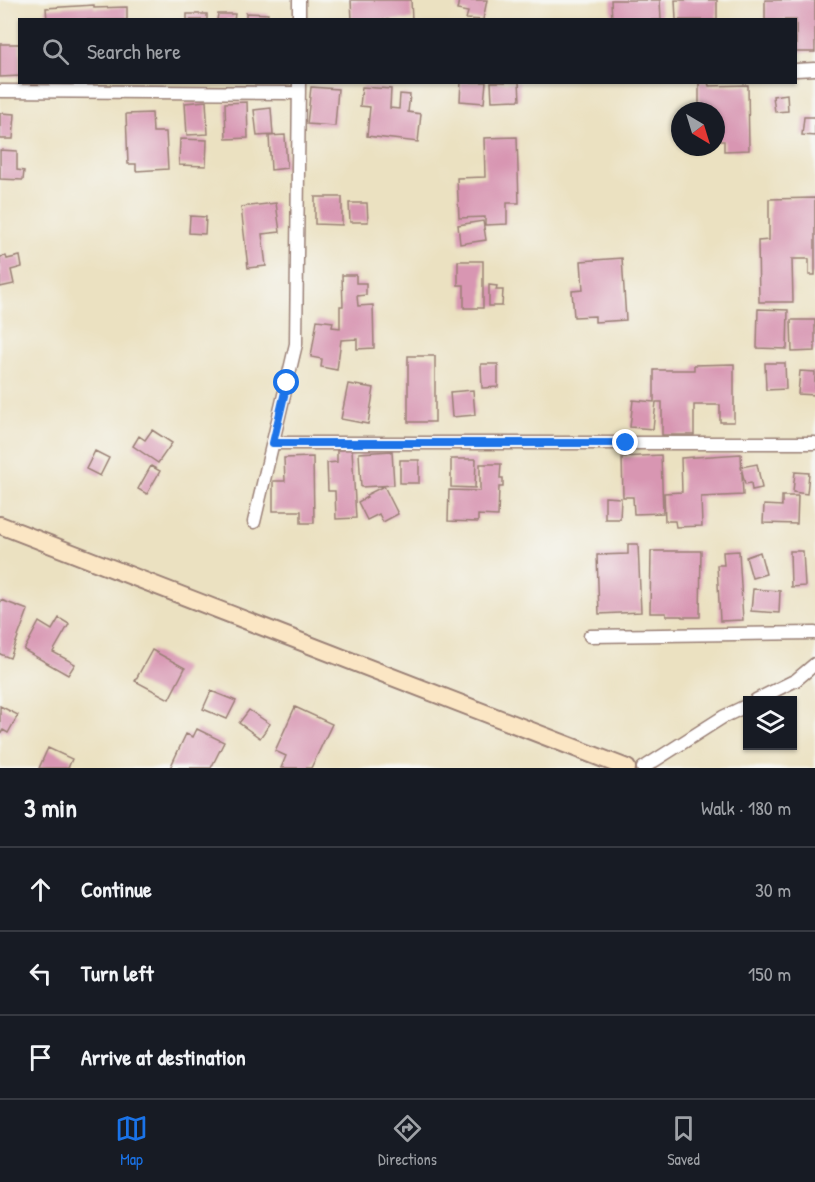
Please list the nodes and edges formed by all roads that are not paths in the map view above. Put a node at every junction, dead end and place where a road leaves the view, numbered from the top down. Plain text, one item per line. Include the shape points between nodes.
1 (299, 0) edge
2 (299, 18) edge
3 (815, 69) edge
4 (797, 70) edge
5 (299, 88) edge
6 (0, 90) edge
7 (273, 443) junction
8 (815, 443) edge
9 (254, 522) dead end
10 (0, 525) edge
11 (815, 633) edge
12 (590, 636) dead end
13 (815, 664) edge
14 (764, 696) edge
15 (743, 707) edge
16 (627, 768) edge
17 (643, 768) edge

1 - 2 street
3 - 4 street
5 - 6 street
5 - 7 street via 296,344
7 - 8 street
7 - 9 street
10 - 16 street
11 - 12 street
13 - 14 street via 796,680
15 - 17 street

